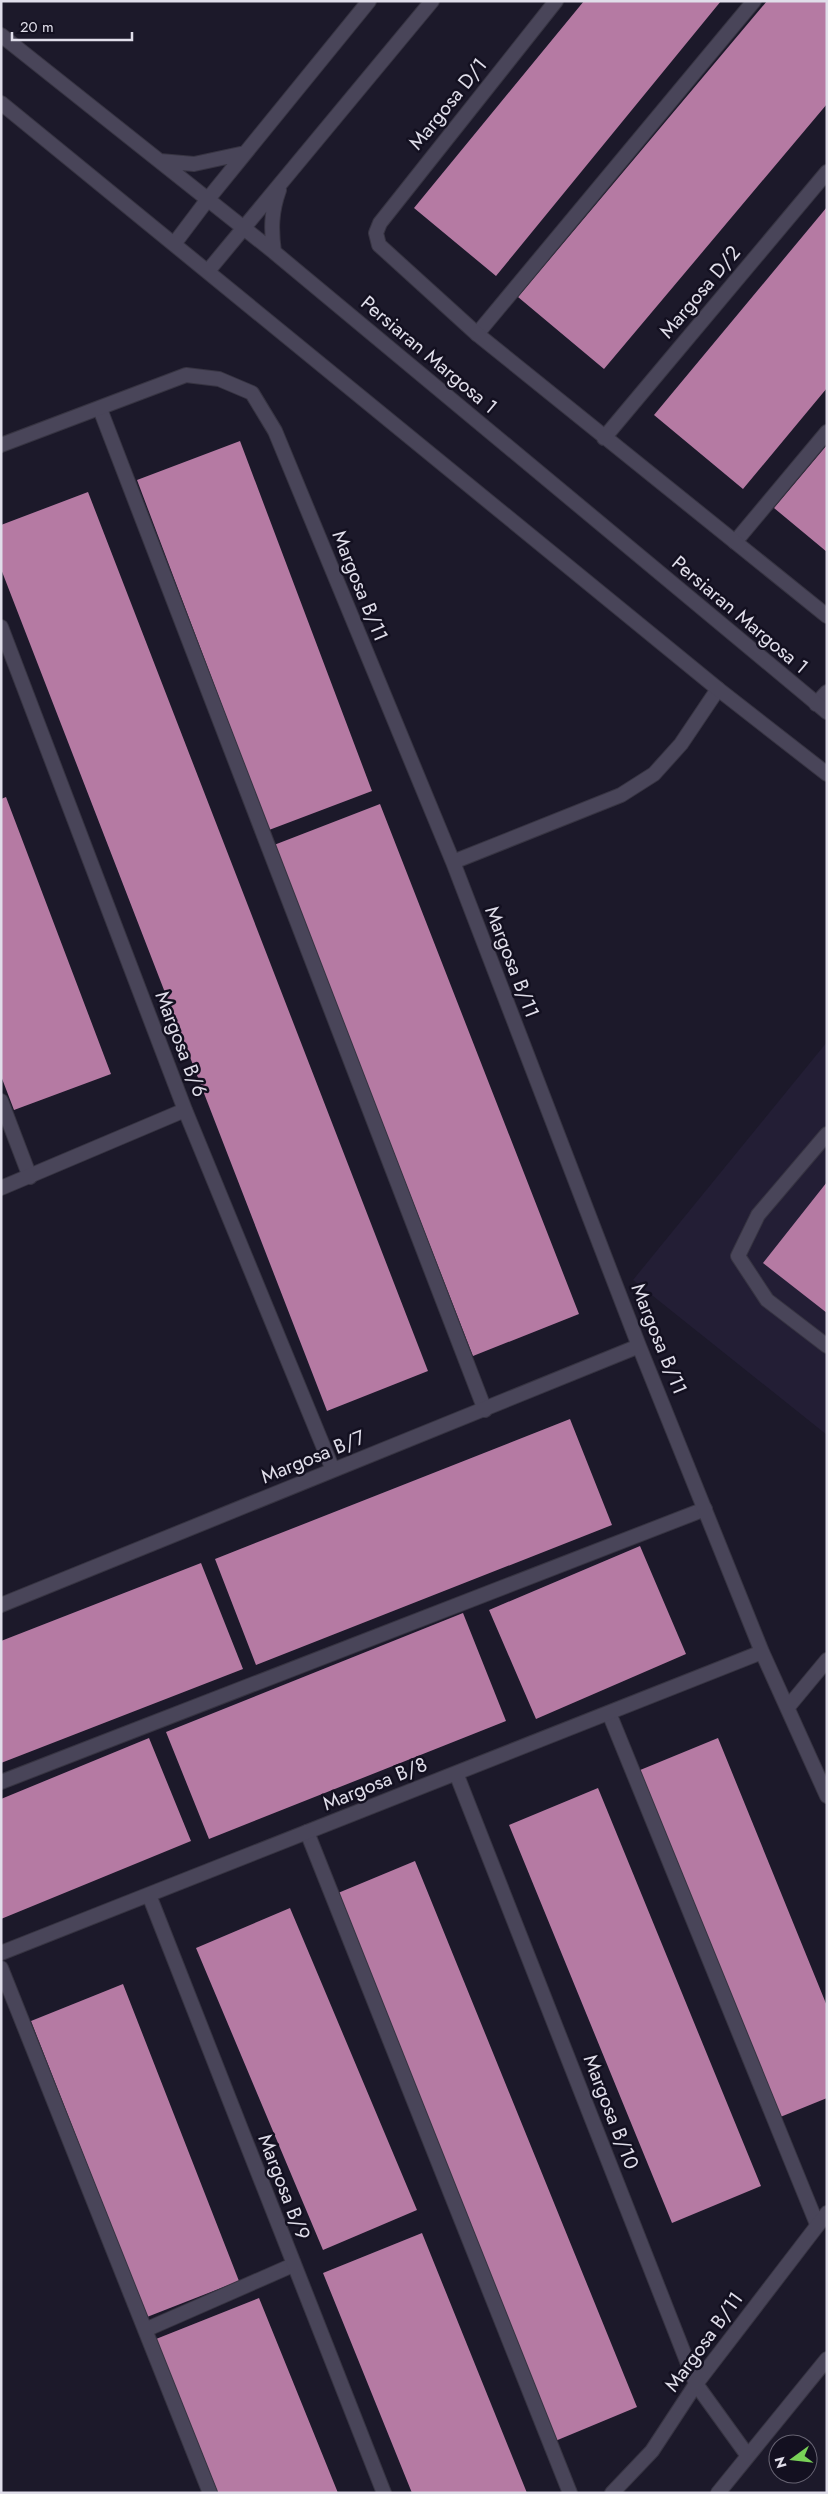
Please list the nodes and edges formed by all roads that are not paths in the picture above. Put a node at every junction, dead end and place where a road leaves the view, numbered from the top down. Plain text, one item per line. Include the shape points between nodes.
1 (369, 1) edge
2 (432, 1) edge
3 (556, 1) edge
4 (754, 1) edge
5 (1, 35) edge
6 (1, 103) edge
7 (245, 153) junction
8 (160, 161) junction
9 (827, 172) edge
10 (282, 183) junction
11 (208, 199) junction
12 (244, 228) junction
13 (174, 244) junction
14 (274, 252) junction
15 (208, 271) junction
16 (477, 334) junction
17 (100, 408) junction
18 (827, 432) edge
19 (604, 438) junction
20 (1, 445) edge
21 (735, 542) junction
22 (827, 616) edge
23 (1, 627) edge
24 (718, 689) junction
25 (827, 692) edge
26 (822, 708) edge
27 (827, 774) edge
28 (453, 862) junction
29 (1, 1101) edge
30 (185, 1110) junction
31 (827, 1134) edge
32 (30, 1177) junction
33 (1, 1188) edge
34 (639, 1346) junction
35 (827, 1346) edge
36 (485, 1410) junction
37 (333, 1470) junction
38 (705, 1509) junction
39 (1, 1605) edge
40 (762, 1652) junction
41 (827, 1660) edge
42 (788, 1707) junction
43 (608, 1713) junction
44 (456, 1773) junction
45 (1, 1782) edge
46 (827, 1796) edge
47 (307, 1832) junction
48 (149, 1895) junction
49 (1, 1953) edge
50 (1, 1968) edge
51 (822, 2218) edge
52 (293, 2265) junction
53 (145, 2330) junction
54 (827, 2359) edge
55 (696, 2384) junction
56 (748, 2456) junction
57 (210, 2493) edge
58 (384, 2493) edge
59 (570, 2493) edge
60 (612, 2493) edge
61 (718, 2493) edge

1 - 7 street
2 - 10 street
3 - 16 street, Margosa D/1 via 380,222 376,233 379,245
4 - 16 street
5 - 8 street, Persiaran Margosa 1
6 - 13 street
7 - 8 street via 194,164
7 - 11 street
8 - 11 street, Persiaran Margosa 1
9 - 19 street, Margosa D/2
10 - 12 street
10 - 14 street via 273,206
11 - 12 street, Persiaran Margosa 1
11 - 13 street
12 - 14 street, Persiaran Margosa 1
12 - 15 street
13 - 15 street
14 - 26 street, Persiaran Margosa 1
15 - 24 street
16 - 19 street
17 - 20 street, Margosa B/11
17 - 28 street, Margosa B/11 via 186,375 219,379 252,392 275,431
17 - 36 street
18 - 21 street
19 - 21 street
21 - 22 street
23 - 30 street, Margosa B/6
24 - 27 street
24 - 28 street via 681,744 654,774 622,795
25 - 26 street
28 - 34 street, Margosa B/11
29 - 32 street
30 - 32 street
30 - 37 street, Margosa B/6
31 - 35 street via 758,1215 738,1256 767,1300
32 - 33 street
34 - 36 street, Margosa B/7
34 - 38 street, Margosa B/11
36 - 37 street, Margosa B/7
37 - 39 street, Margosa B/7
38 - 40 street, Margosa B/11
38 - 45 street
40 - 42 street, Margosa B/11
40 - 43 street, Margosa B/8
41 - 42 street
42 - 46 street, Margosa B/11
43 - 44 street, Margosa B/8
43 - 51 street
44 - 47 street, Margosa B/8
44 - 55 street, Margosa B/10
47 - 48 street, Margosa B/8
47 - 59 street
48 - 49 street, Margosa B/8
48 - 52 street, Margosa B/9
50 - 53 street
51 - 55 street, Margosa B/11
52 - 53 street
52 - 58 street, Margosa B/9
53 - 57 street
54 - 56 street
55 - 56 street, Margosa B/10
55 - 60 street, Margosa B/11 via 652,2451
56 - 61 street

